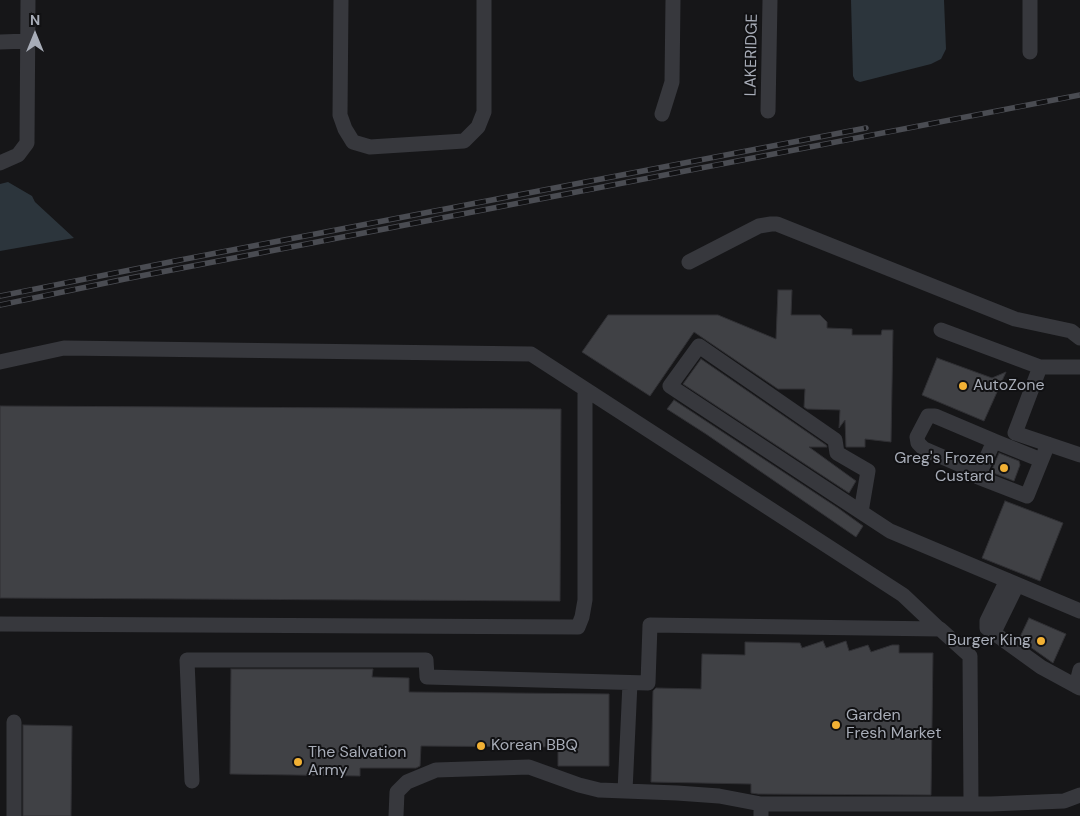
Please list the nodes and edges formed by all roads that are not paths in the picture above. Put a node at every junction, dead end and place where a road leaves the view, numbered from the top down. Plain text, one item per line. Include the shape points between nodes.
1 (28, 0) edge
2 (341, 0) edge
3 (484, 0) edge
4 (673, 0) edge
5 (770, 0) edge
6 (1030, 0) edge
7 (28, 41) junction
8 (0, 42) edge
9 (1030, 52) dead end
10 (768, 111) dead end
11 (662, 114) dead end
12 (0, 164) edge
13 (689, 262) dead end
14 (941, 330) dead end
15 (1080, 338) edge
16 (0, 362) edge
17 (1040, 367) junction
18 (1080, 367) edge
19 (585, 389) junction
20 (994, 441) junction
21 (1048, 444) junction
22 (1079, 454) edge
23 (1041, 460) junction
24 (978, 477) junction
25 (861, 512) junction
26 (1012, 582) junction
27 (1080, 611) edge
28 (0, 624) edge
29 (939, 630) junction
30 (1080, 670) edge
31 (630, 683) junction
32 (1078, 687) edge
33 (14, 722) dead end
34 (192, 781) dead end
35 (625, 791) junction
36 (1080, 794) edge
37 (1064, 802) junction
38 (971, 804) junction
39 (1080, 808) edge
40 (761, 810) edge
41 (14, 816) edge
42 (396, 816) edge

1 - 7 street
2 - 3 street via 340,115 353,142 370,147 464,141 478,127 484,112
4 - 11 street via 672,82
5 - 10 street, LAKERIDGE
6 - 9 street
7 - 8 street
7 - 12 street via 27,143 18,156
13 - 15 street via 759,226 777,224 1015,319 1072,331
14 - 17 street
16 - 19 street via 64,348 531,354
17 - 18 street
17 - 21 street via 1015,433
19 - 28 street via 585,600 578,627
19 - 29 street via 902,595
20 - 23 street
20 - 24 street
20 - 24 street via 935,416 928,416 917,437 924,449 968,468
21 - 22 street
21 - 23 street
23 - 24 street via 1027,496
25 - 25 street via 670,386 699,346 835,440 836,453 868,471
25 - 26 street via 890,531
26 - 27 street
26 - 32 street via 993,634 1041,667
29 - 31 street via 650,625 648,683
29 - 38 street via 970,656
30 - 32 street
31 - 34 street via 426,678 426,660 187,660
31 - 35 street
33 - 41 street
35 - 40 street via 719,796
35 - 42 street via 578,785 529,767 436,770 408,782 396,792
36 - 37 street
37 - 38 street
37 - 39 street
38 - 40 street

